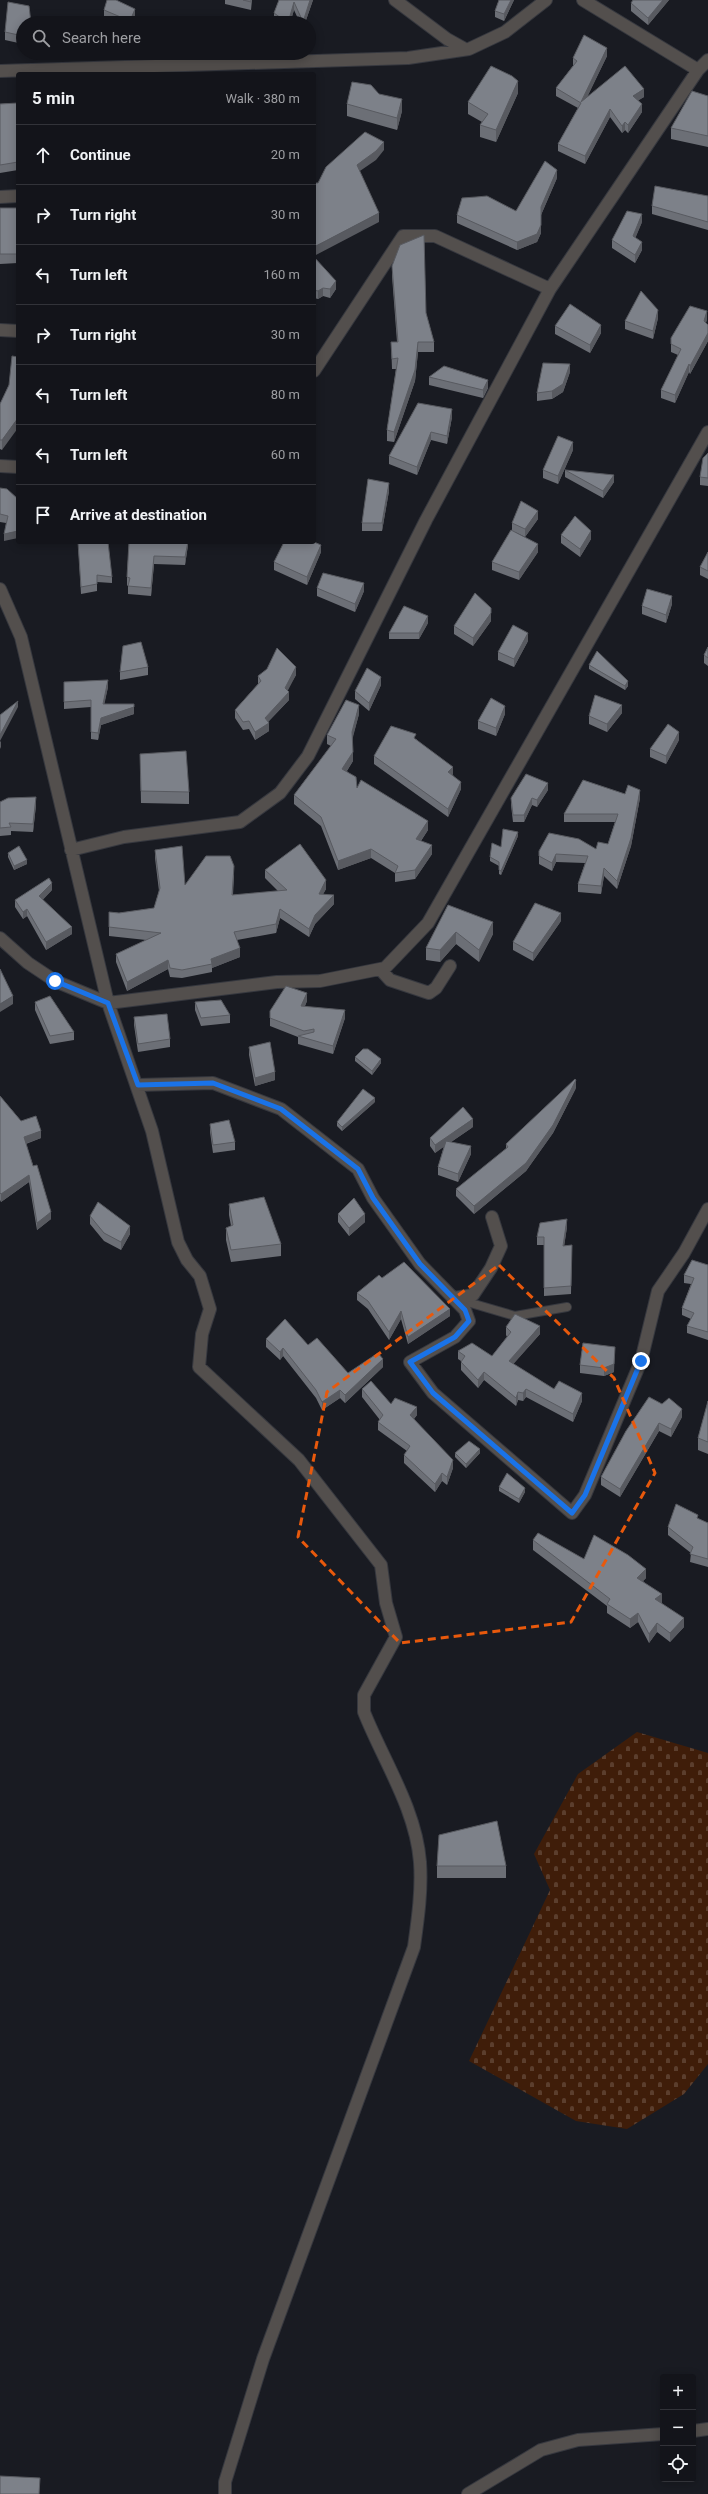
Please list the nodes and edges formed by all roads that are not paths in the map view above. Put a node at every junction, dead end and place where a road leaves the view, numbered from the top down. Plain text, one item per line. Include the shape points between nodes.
1 (395, 0) edge
2 (546, 0) edge
3 (583, 0) edge
4 (465, 49) junction
5 (708, 60) edge
6 (703, 70) edge
7 (0, 71) edge
8 (16, 196) edge
9 (0, 197) edge
10 (550, 288) junction
11 (0, 330) edge
12 (16, 331) edge
13 (316, 368) edge
14 (708, 432) edge
15 (0, 466) edge
16 (16, 467) edge
17 (0, 589) edge
18 (71, 850) junction
19 (0, 938) edge
20 (450, 966) dead end
21 (380, 969) junction
22 (108, 1003) junction
23 (138, 1085) junction
24 (708, 1209) edge
25 (492, 1217) dead end
26 (454, 1298) junction
27 (567, 1307) dead end
28 (708, 2429) edge
29 (696, 2431) edge
30 (660, 2434) edge
31 (225, 2494) edge
32 (468, 2494) edge

1 - 4 street via 447,39
2 - 4 street via 505,32
3 - 6 street
4 - 7 street via 408,58
5 - 6 street
6 - 10 street
8 - 9 street
10 - 13 street via 435,236 403,236
10 - 18 street via 426,520 308,756 280,794 240,822 124,837
11 - 12 street
14 - 21 street via 428,923 385,968
15 - 16 street
17 - 18 street via 21,637
18 - 22 street
19 - 22 street via 28,963 55,981
20 - 21 street via 429,994 390,980
21 - 22 street via 320,980 277,982
22 - 23 street
23 - 26 street via 213,1083 281,1109 358,1169 373,1198 420,1264
23 - 31 street via 152,1131 178,1242 187,1260 200,1276 210,1308 202,1334 199,1367 299,1460 381,1565 386,1603 396,1637 364,1695 364,1712 414,1828 420,1861 420,1905 414,1946 263,2359 225,2482
24 - 26 street via 684,1253 658,1291 641,1361 585,1495 572,1513 433,1393 410,1362 455,1337 469,1321 465,1310
25 - 26 street via 501,1246 491,1268 473,1295
26 - 27 lane via 515,1316
28 - 29 street
30 - 32 street via 578,2440 541,2450

